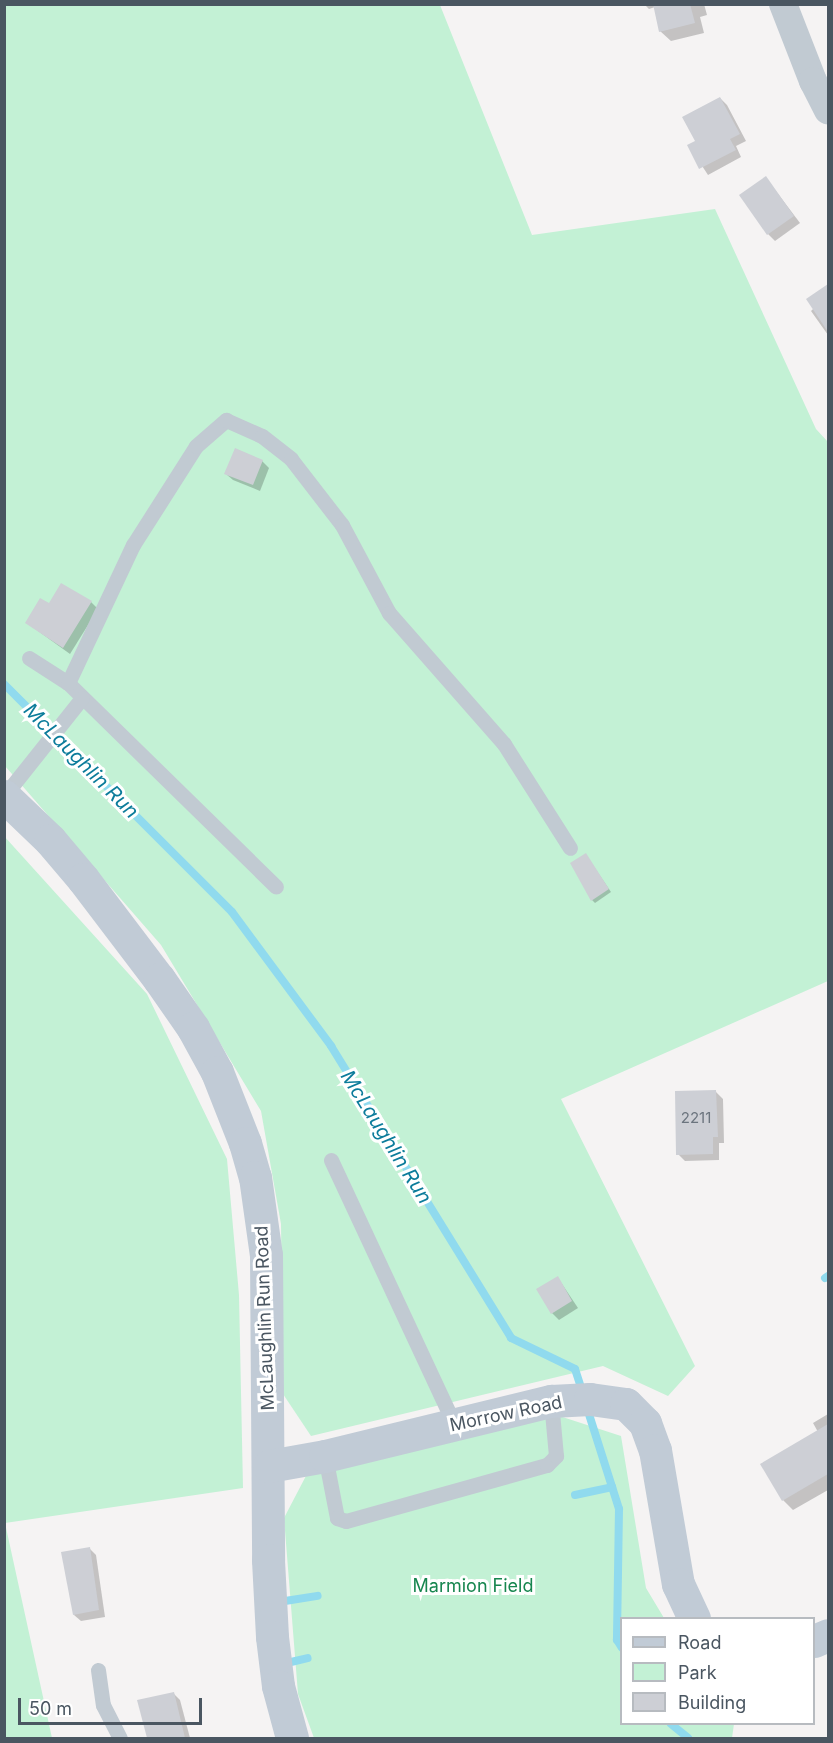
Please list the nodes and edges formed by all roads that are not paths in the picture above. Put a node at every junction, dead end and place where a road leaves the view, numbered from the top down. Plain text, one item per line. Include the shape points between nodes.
1 (783, 4) edge
2 (828, 110) edge
3 (29, 658) dead end
4 (68, 683) junction
5 (82, 698) junction
6 (4, 796) edge
7 (570, 848) dead end
8 (276, 887) dead end
9 (331, 1160) dead end
10 (559, 1401) junction
11 (454, 1424) junction
12 (325, 1456) junction
13 (269, 1466) junction
14 (694, 1617) edge
15 (98, 1670) dead end
16 (120, 1738) edge
17 (292, 1738) edge

1 - 2 street
3 - 4 lane
4 - 5 lane
4 - 7 lane via 133,545 196,446 226,420 262,436 291,459 342,525 388,613 504,744
5 - 6 lane
5 - 8 lane
6 - 13 main road, McLaughlin Run Road via 50,840 159,979 193,1028 233,1111 255,1177 263,1218
9 - 11 lane
10 - 11 main road, Morrow Road
10 - 12 lane via 556,1456 547,1465 346,1521 337,1518
10 - 14 main road, Morrow Road via 626,1404 645,1423 655,1450 678,1584
11 - 12 main road, Morrow Road
12 - 13 main road, Morrow Road
13 - 17 main road, McLaughlin Run Road via 272,1637 278,1686
15 - 16 lane via 103,1705

